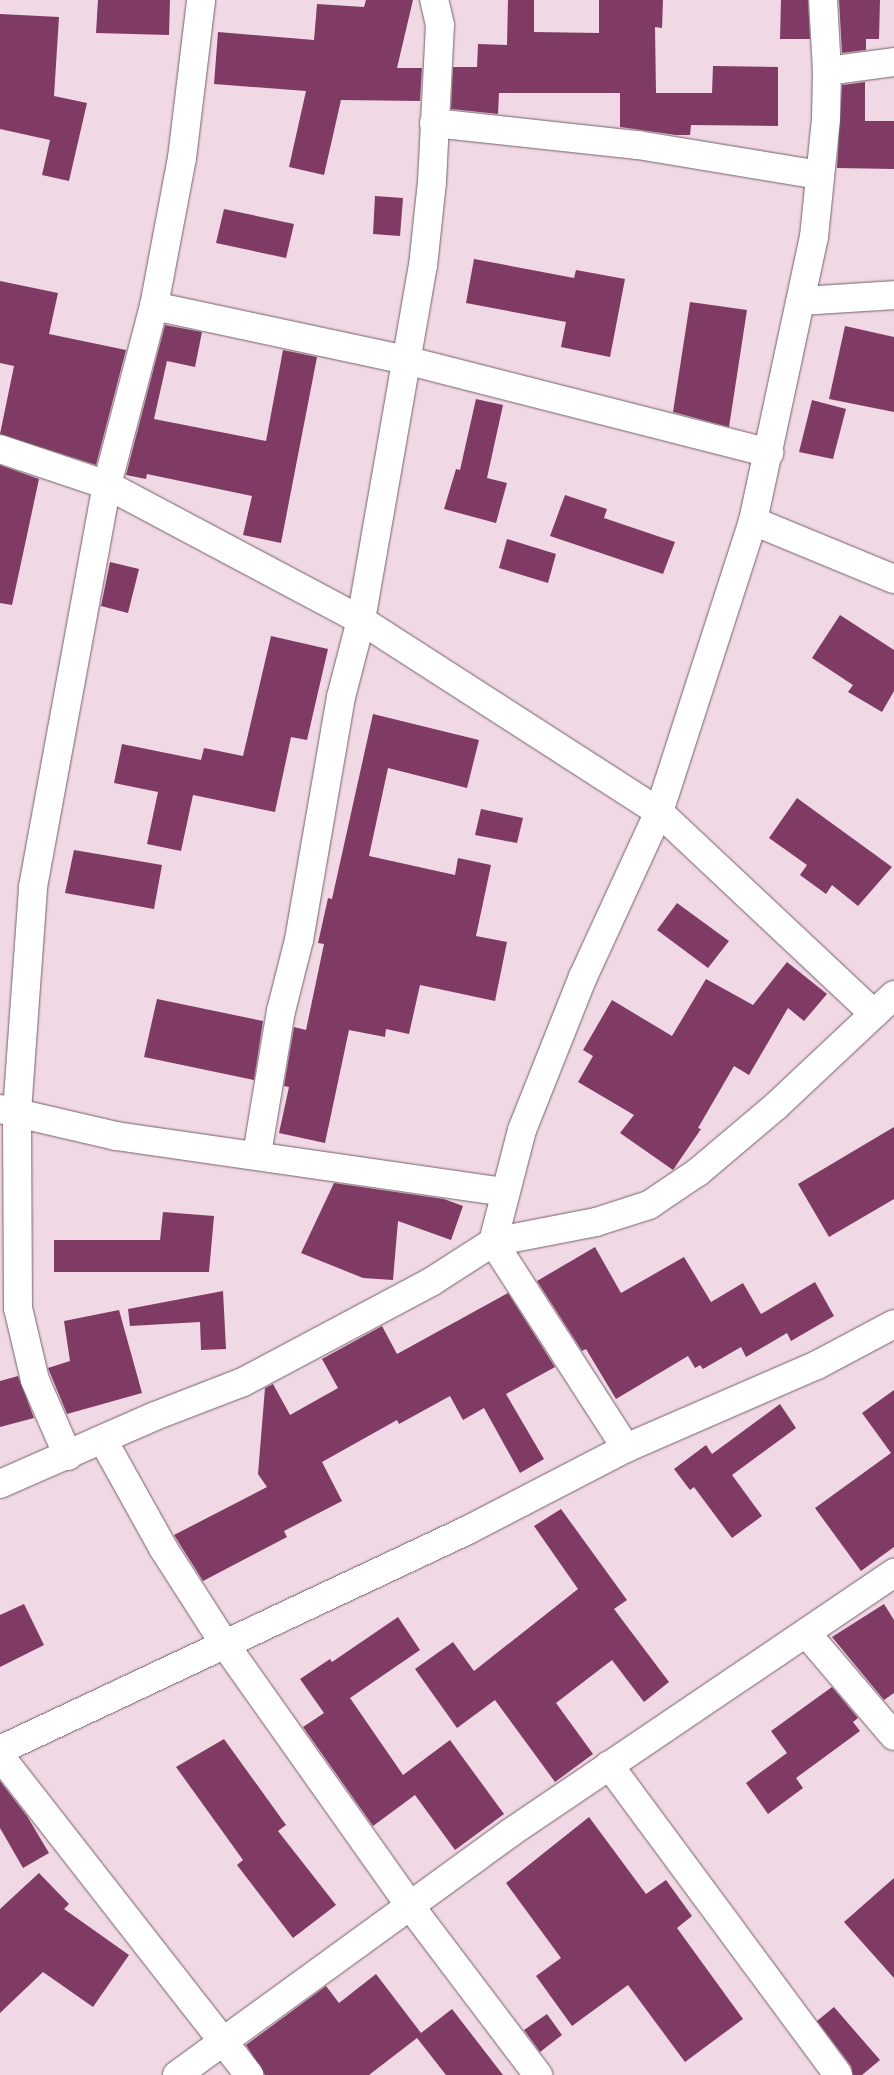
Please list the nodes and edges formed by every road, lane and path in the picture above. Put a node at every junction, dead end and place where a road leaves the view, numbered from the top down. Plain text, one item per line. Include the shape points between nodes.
1 (201, 0) edge
2 (434, 0) edge
3 (824, 0) edge
4 (894, 62) edge
5 (828, 71) junction
6 (434, 123) junction
7 (819, 175) junction
8 (894, 295) edge
9 (802, 301) junction
10 (154, 306) junction
11 (405, 360) junction
12 (0, 449) edge
13 (769, 453) junction
14 (107, 485) junction
15 (753, 521) junction
16 (894, 578) edge
17 (361, 620) junction
18 (659, 812) junction
19 (894, 995) edge
20 (874, 1014) junction
21 (8, 1110) edge
22 (257, 1154) junction
23 (504, 1192) junction
24 (493, 1242) junction
25 (894, 1324) edge
26 (104, 1440) junction
27 (626, 1448) junction
28 (68, 1456) junction
29 (0, 1484) edge
30 (894, 1573) edge
31 (807, 1634) junction
32 (224, 1643) junction
33 (894, 1736) edge
34 (0, 1750) edge
35 (0, 1756) edge
36 (609, 1765) junction
37 (411, 1907) junction
38 (223, 2041) junction
39 (177, 2075) edge
40 (249, 2075) edge
41 (538, 2075) edge
42 (838, 2075) edge

1 - 10 street via 182,158
2 - 6 street via 440,25
3 - 5 street
4 - 5 street
5 - 7 street
6 - 7 street via 638,145
6 - 11 street via 424,256
7 - 9 street via 814,237
8 - 9 street
9 - 13 street
10 - 11 street
10 - 14 street
11 - 13 street
11 - 17 street
12 - 14 street
13 - 15 street
14 - 17 street
14 - 21 street via 33,887
15 - 16 street
15 - 18 street
17 - 18 street
17 - 22 street via 341,697 299,940 281,1011
18 - 20 street
18 - 23 street via 580,986 522,1130
19 - 20 street
20 - 24 street via 769,1112 698,1172 649,1204 596,1222
21 - 22 street via 116,1136
21 - 28 street via 18,1308 35,1380
22 - 23 street
23 - 24 street
24 - 26 street via 431,1282 243,1382
24 - 27 street
25 - 27 street via 817,1365
26 - 28 street
26 - 32 street via 163,1548
27 - 32 street via 468,1530
28 - 29 street
30 - 31 street
31 - 33 street
31 - 36 street
32 - 34 street
32 - 37 street
35 - 38 street
36 - 37 street via 510,1832
36 - 42 street
37 - 38 street
37 - 41 street
38 - 39 street
38 - 40 street

